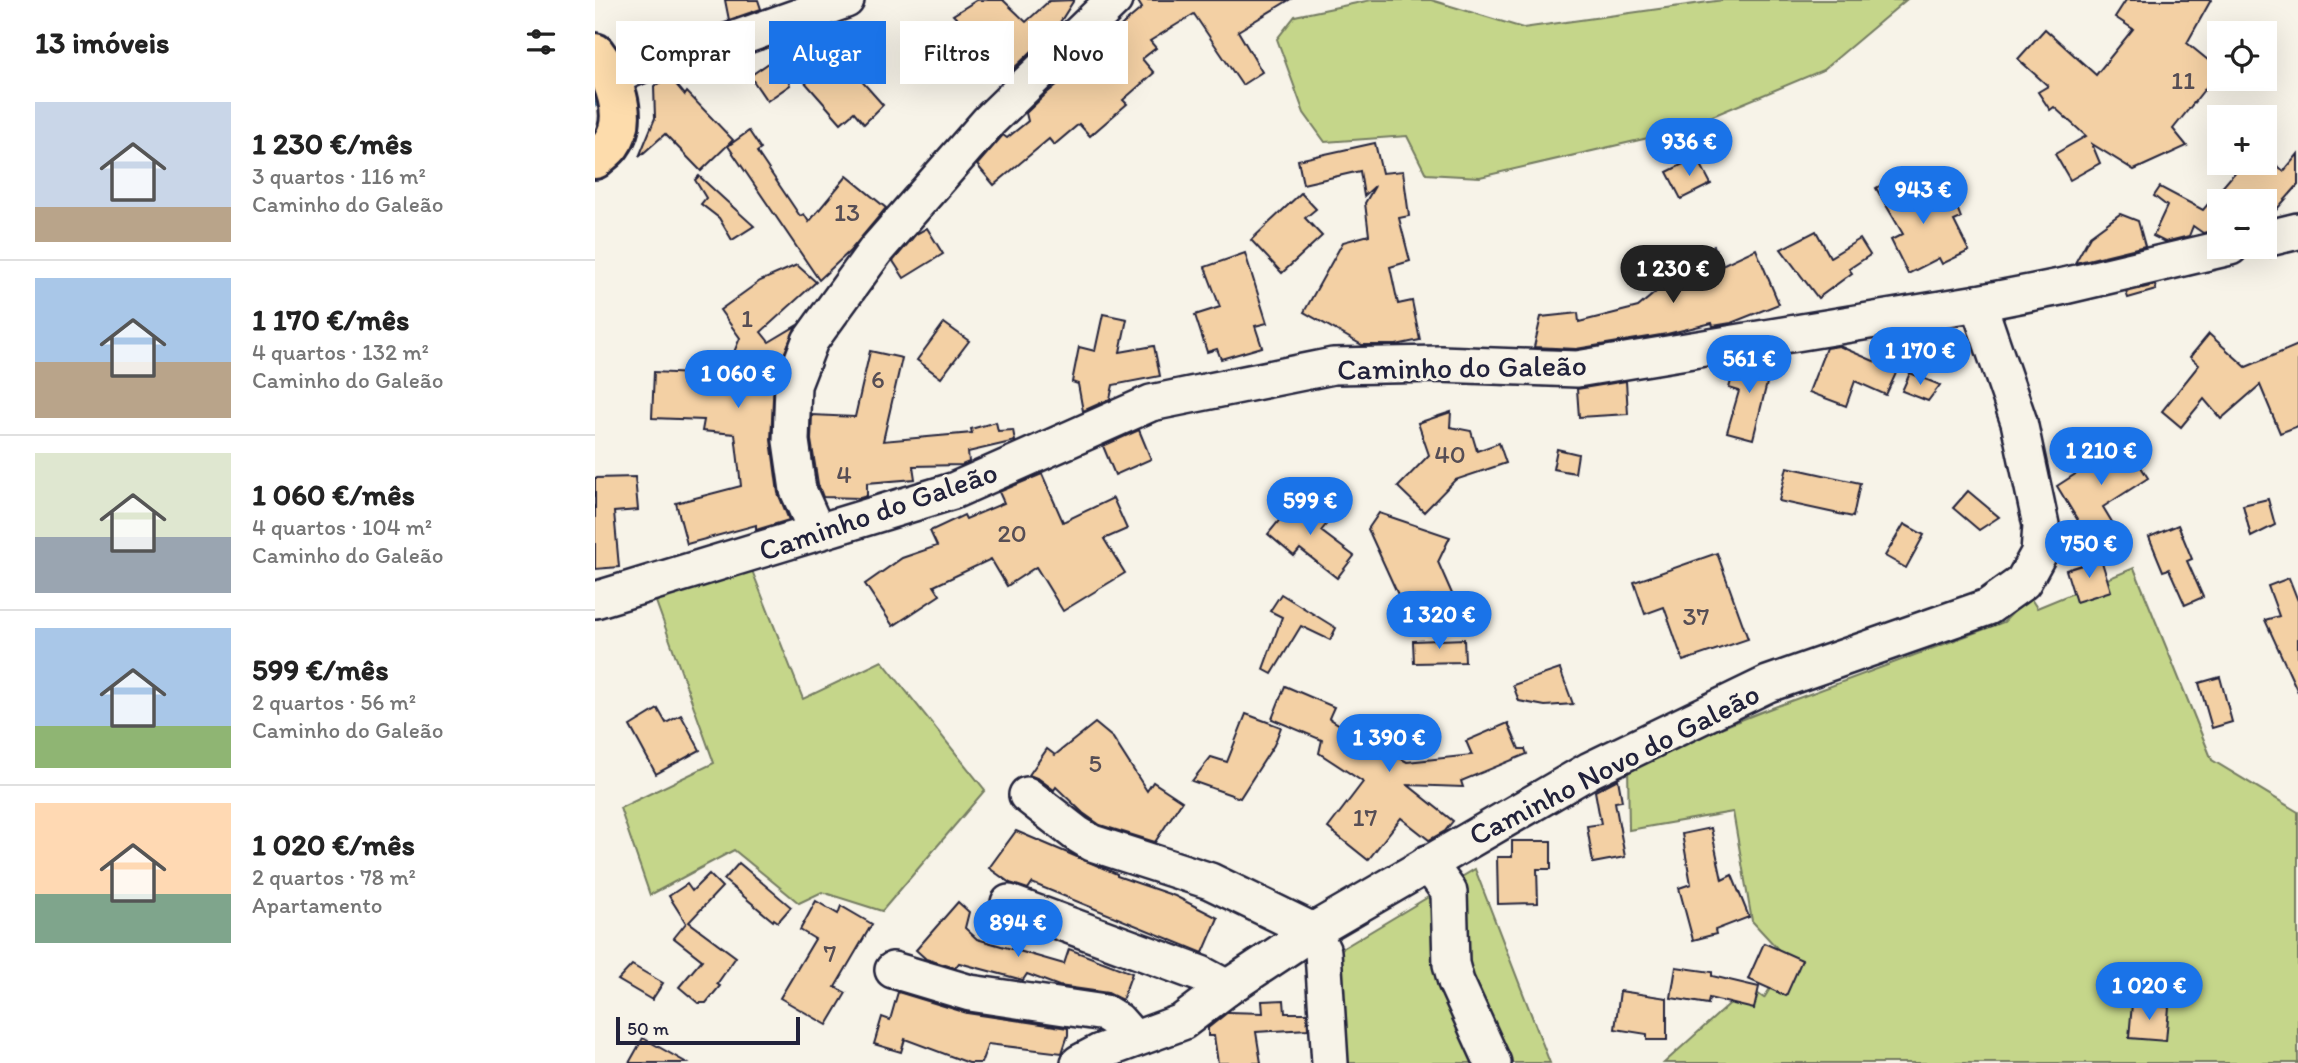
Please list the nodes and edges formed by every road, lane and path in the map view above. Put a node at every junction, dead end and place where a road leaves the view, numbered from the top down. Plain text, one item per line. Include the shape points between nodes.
1 (846, 0) edge
2 (1115, 0) edge
3 (608, 79) edge
4 (595, 159) edge
5 (2298, 230) edge
6 (2277, 236) edge
7 (2207, 252) edge
8 (1978, 303) junction
9 (817, 533) junction
10 (595, 600) edge
11 (1027, 795) dead end
12 (1429, 863) junction
13 (1009, 903) dead end
14 (1313, 932) junction
15 (893, 970) dead end
16 (1227, 988) junction
17 (1133, 1038) junction
18 (1079, 1063) edge
19 (1331, 1063) edge
20 (1493, 1063) edge

1 - 3 street via 713,47 675,50
2 - 9 street via 989,121 876,250 810,341 793,385 791,441 798,490
3 - 4 main road via 617,133
5 - 6 street
7 - 8 street, Caminho do Galeão
8 - 9 street, Caminho do Galeão via 1577,369 1333,366 1150,403 953,491
8 - 12 street, Caminho Novo do Galeão via 2019,422 2041,525 2039,553 2024,582 1988,607 1768,684 1668,730
9 - 10 street, Caminho do Galeão
11 - 14 street via 1092,843 1210,881
12 - 14 street, Caminho Novo do Galeão
12 - 20 street via 1449,892 1451,964 1456,982
13 - 16 street via 1201,974
14 - 16 street, Caminho Novo do Galeão
14 - 19 street via 1323,952
15 - 17 street via 970,993 1105,1013
16 - 17 street, Caminho Novo do Galeão via 1182,1022
17 - 18 street, Caminho Novo do Galeão

